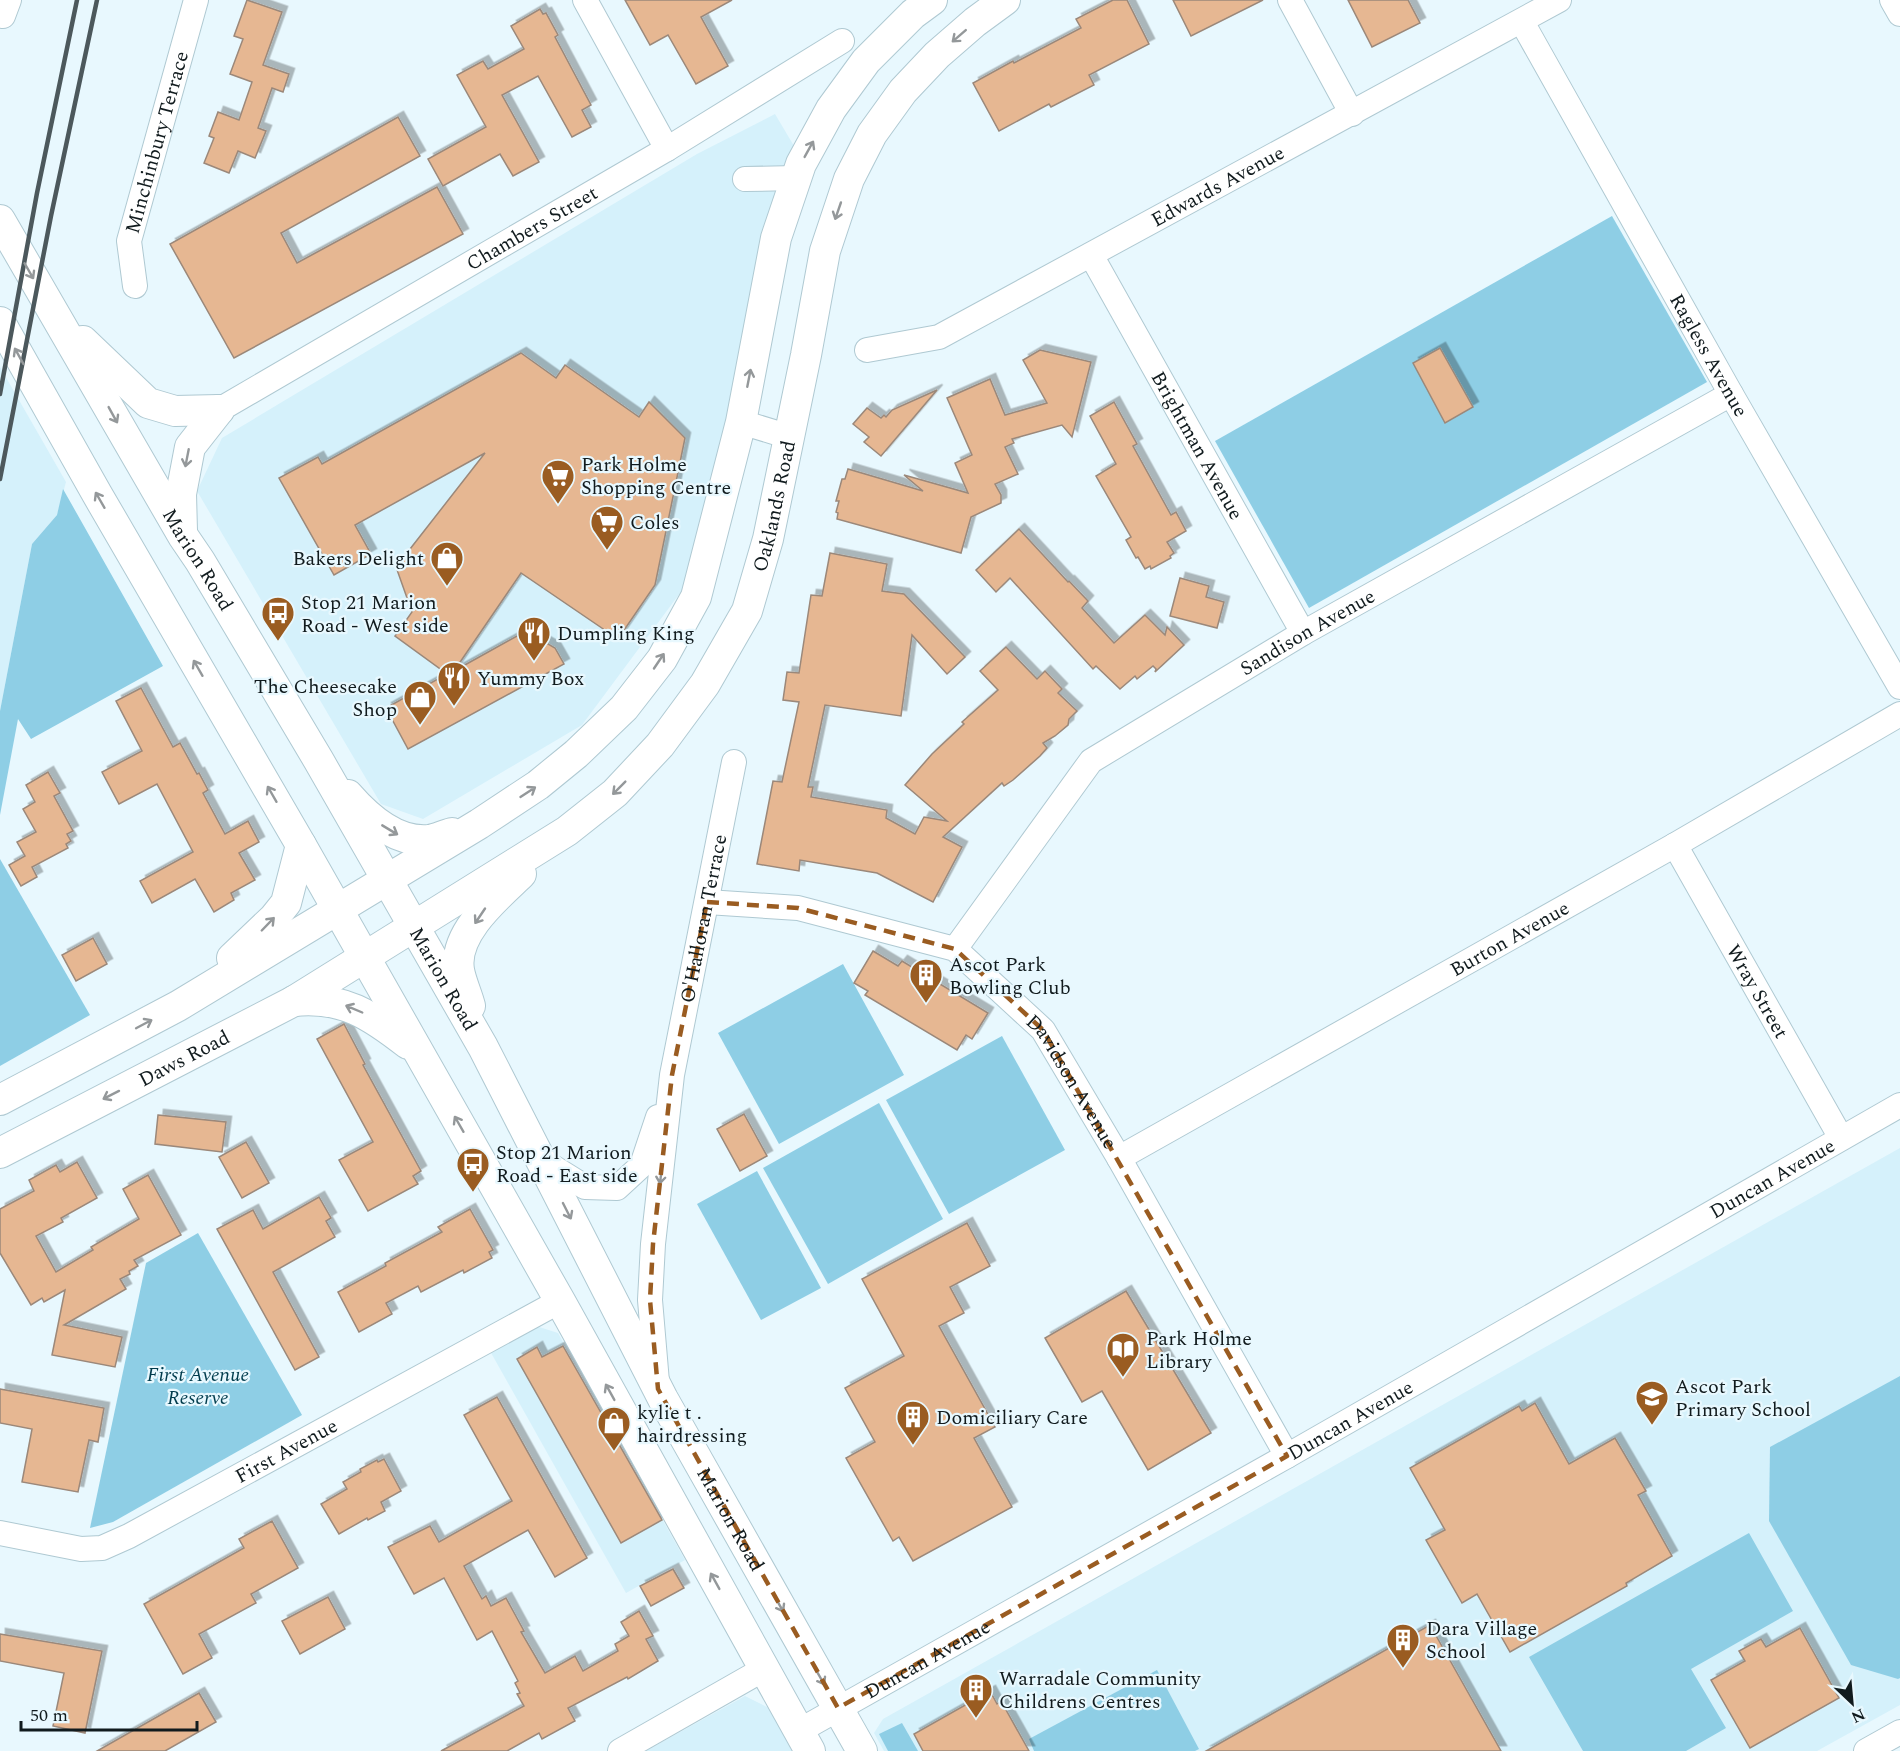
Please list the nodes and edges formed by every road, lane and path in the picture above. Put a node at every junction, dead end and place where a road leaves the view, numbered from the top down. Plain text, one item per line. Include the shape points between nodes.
1 (196, 0) edge
2 (585, 0) edge
3 (932, 0) edge
4 (1005, 0) edge
5 (1290, 0) edge
6 (1559, 0) edge
7 (1892, 0) edge
8 (1900, 14) edge
9 (1522, 22) junction
10 (842, 41) dead end
11 (1352, 114) junction
12 (667, 148) junction
13 (796, 178) junction
14 (745, 179) dead end
15 (0, 220) edge
16 (1091, 255) junction
17 (135, 285) dead end
18 (51, 310) junction
19 (0, 322) edge
20 (867, 350) dead end
21 (1731, 394) junction
22 (219, 410) junction
23 (741, 422) junction
24 (790, 436) junction
25 (183, 536) junction
26 (1303, 633) junction
27 (1900, 687) edge
28 (1900, 714) edge
29 (319, 761) junction
30 (734, 762) dead end
31 (479, 824) junction
32 (567, 831) junction
33 (301, 845) junction
34 (1675, 845) junction
35 (387, 880) junction
36 (706, 902) junction
37 (337, 910) junction
38 (413, 927) junction
39 (955, 949) junction
40 (364, 957) junction
41 (294, 1001) junction
42 (178, 1006) junction
43 (483, 1047) junction
44 (419, 1053) junction
45 (672, 1075) junction
46 (0, 1100) edge
47 (1900, 1105) edge
48 (1841, 1138) junction
49 (0, 1153) edge
50 (1119, 1158) junction
51 (540, 1159) junction
52 (560, 1301) junction
53 (658, 1389) junction
54 (1287, 1456) junction
55 (0, 1533) edge
56 (764, 1669) junction
57 (838, 1708) junction
58 (1900, 1732) edge
59 (805, 1741) edge
60 (620, 1751) edge
61 (862, 1751) edge
62 (1866, 1751) edge

1 - 17 street, Minchinbury Terrace via 129,241
2 - 12 street
13 -> 3 main road via 831,109 866,61
4 -> 24 main road, Oaklands Road via 937,55 903,91 872,134 849,180 825,250
5 - 11 street
6 - 9 street, Edwards Avenue
7 - 8 street
9 - 11 street, Edwards Avenue
9 - 21 street, Ragless Avenue
10 - 12 street, Chambers Street
11 - 16 street, Edwards Avenue
12 - 22 street, Chambers Street
13 - 14 street
23 -> 13 main road via 776,238
15 -> 18 main road, Marion Road
16 - 20 street, Edwards Avenue via 939,337
16 - 26 street, Brightman Avenue
18 - 22 main road via 148,403 175,411
18 -> 25 main road, Marion Road
33 -> 19 main road
21 - 26 street, Sandison Avenue
21 - 27 street, Ragless Avenue
22 -> 25 main road via 189,447 181,494
23 - 24 street
31 -> 23 main road via 576,754 624,708 662,659 696,597
24 -> 32 main road, Oaklands Road via 768,539 747,611 705,684 660,745 615,793
25 - 29 main road, Marion Road
26 - 39 street, Sandison Avenue via 1091,761
28 - 34 street, Burton Avenue
29 -> 31 main road via 361,809 405,838 430,840
29 - 35 main road, Marion Road
30 - 36 street, O'Halloran Terrace
31 - 35 main road
32 - 38 main road, Oaklands Road
32 -> 43 main road via 485,909 462,944 459,968
33 - 37 main road
42 -> 33 main road via 261,931 286,903
34 - 48 street, Wray Street
34 - 50 street, Burton Avenue
35 - 37 main road
35 - 38 main road, Marion Road
36 - 39 street, Davidson Avenue via 798,908
36 - 45 street, O'Halloran Terrace
37 - 40 main road
37 - 42 main road
38 - 40 main road, Oaklands Road
38 - 43 main road, Marion Road
39 - 50 street, Davidson Avenue via 1043,1030
40 - 41 main road, Daws Road
40 - 44 main road
44 -> 41 main road via 377,1020 353,1008 334,1001
41 -> 49 main road, Daws Road
46 -> 42 main road
43 - 51 main road, Marion Road
52 -> 44 main road
45 - 51 street, O'Halloran Terrace via 642,1165 617,1188 585,1187
45 -> 53 street, O'Halloran Terrace via 650,1300
47 - 48 street, Duncan Avenue
48 - 54 street, Duncan Avenue
50 - 54 street, Davidson Avenue
51 -> 53 main road, Marion Road
52 - 55 street, First Avenue via 102,1548 81,1548
56 -> 52 main road
53 -> 57 main road, Marion Road
54 - 57 street, Duncan Avenue
56 - 59 main road
56 - 60 street
57 - 59 street, Duncan Avenue
57 - 61 main road, Marion Road
58 - 62 street

